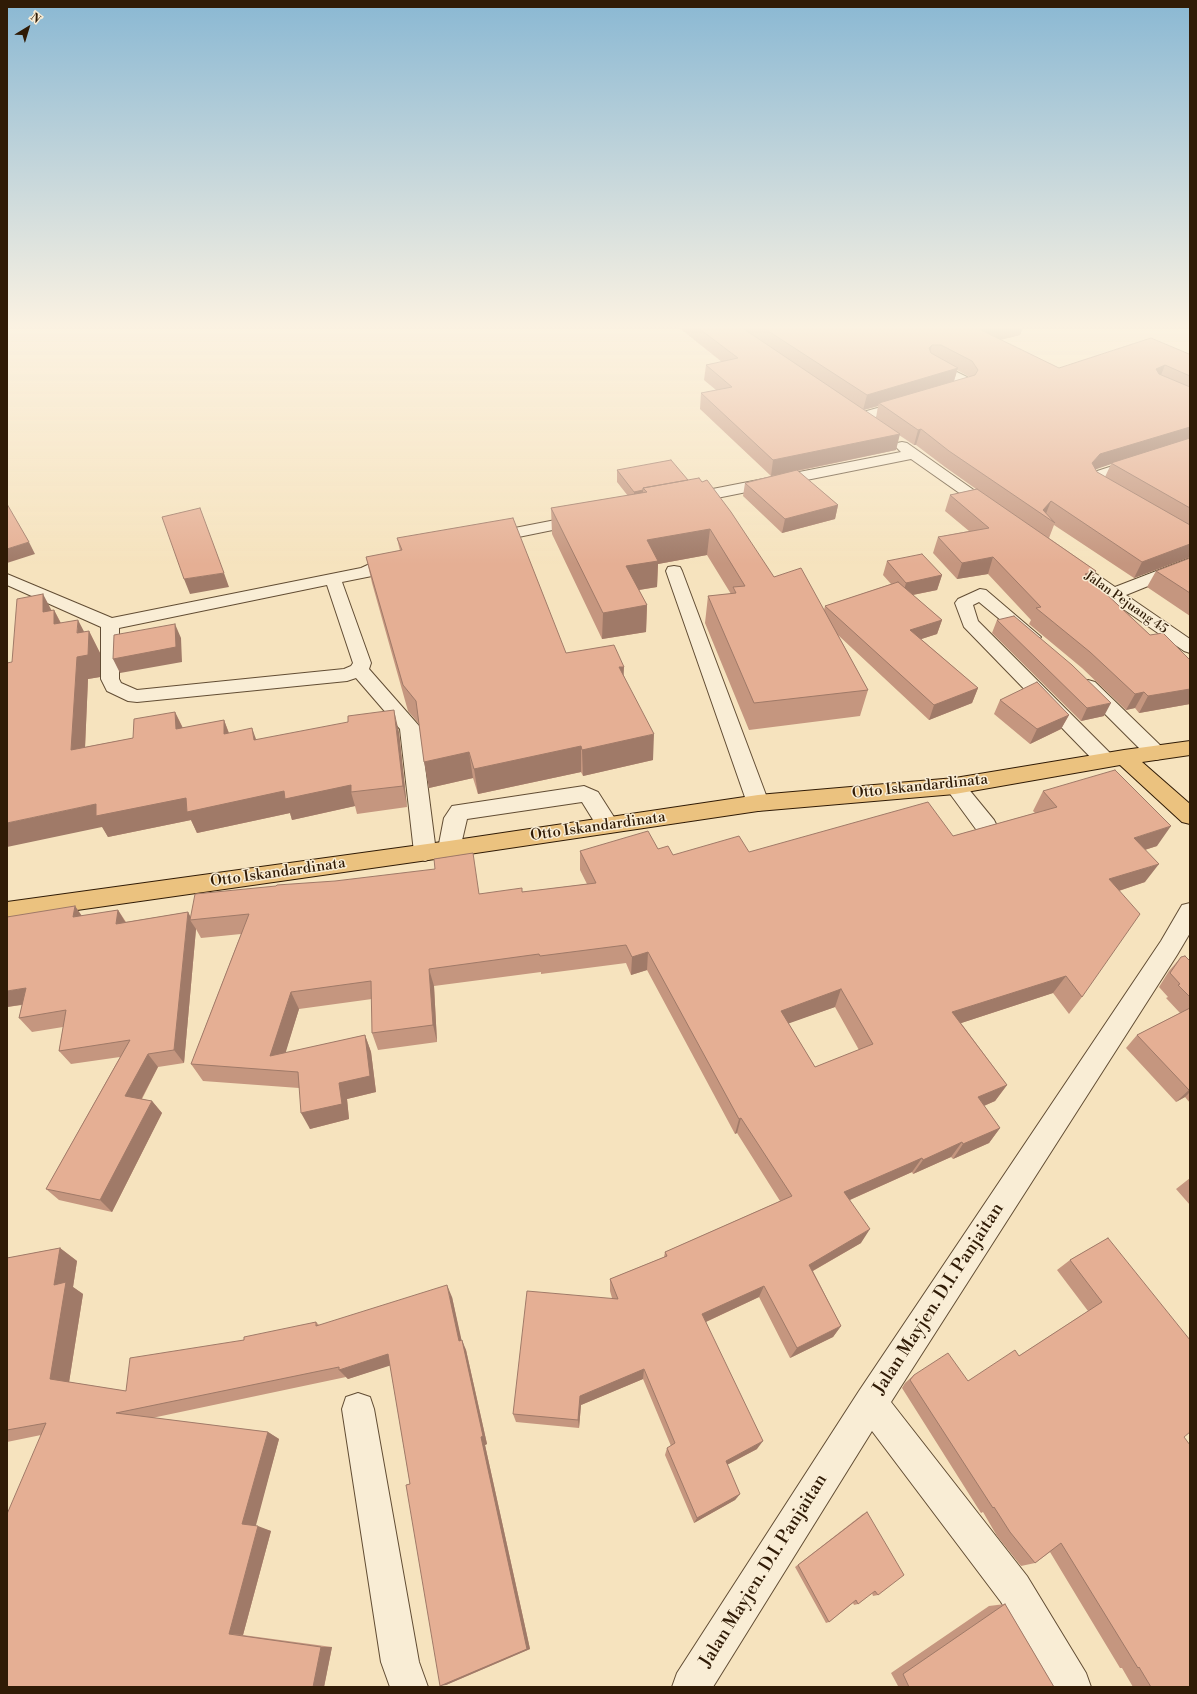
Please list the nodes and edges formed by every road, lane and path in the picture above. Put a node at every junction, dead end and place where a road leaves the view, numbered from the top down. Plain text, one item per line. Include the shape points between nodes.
1 (899, 406) edge
2 (848, 408) edge
3 (861, 417) junction
4 (1190, 445) edge
5 (913, 454) junction
6 (1123, 499) edge
7 (670, 502) edge
8 (600, 516) edge
9 (1003, 517) edge
10 (474, 541) edge
11 (1055, 553) edge
12 (412, 554) edge
13 (1190, 563) edge
14 (674, 571) dead end
15 (7, 579) edge
16 (333, 579) junction
17 (1112, 594) junction
18 (110, 624) junction
19 (1190, 647) edge
20 (1045, 648) edge
21 (358, 670) junction
22 (1074, 673) edge
23 (1190, 748) edge
24 (1156, 753) junction
25 (1114, 758) junction
26 (956, 786) junction
27 (758, 803) junction
28 (1190, 816) edge
29 (608, 825) junction
30 (986, 826) edge
31 (449, 849) junction
32 (425, 852) junction
33 (7, 911) edge
34 (1190, 912) edge
35 (871, 1403) junction
36 (358, 1409) dead end
37 (409, 1687) edge
38 (690, 1687) edge
39 (1072, 1687) edge

1 - 3 street
2 - 3 street
3 - 5 street
4 - 6 street via 1096,476 1096,484
5 - 7 street
5 - 9 street
8 - 10 street
11 - 17 street, Jalan Pejuang 45
12 - 16 street via 396,557 366,572
13 - 17 street
14 - 27 street
15 - 18 street
16 - 18 street
16 - 21 street via 362,662
17 - 19 street, Jalan Pejuang 45
18 - 21 street via 110,679 114,687 128,695 347,675
20 - 25 street via 980,594 964,604 970,623
21 - 32 street via 410,727
22 - 24 street
23 - 24 main road, Otto Iskandardinata
24 - 25 main road, Otto Iskandardinata
25 - 26 main road, Otto Iskandardinata
25 - 28 main road
26 - 27 main road, Otto Iskandardinata
26 - 30 street
27 - 29 main road, Otto Iskandardinata
29 - 31 main road, Otto Iskandardinata
29 - 31 street via 591,797 584,794 460,812 455,818
31 - 32 main road, Otto Iskandardinata
32 - 33 main road, Otto Iskandardinata
34 - 35 street, Jalan Mayjen. D.I. Panjaitan via 1177,956
35 - 38 street, Jalan Mayjen. D.I. Panjaitan
35 - 39 street via 1014,1589
36 - 37 street via 400,1662

